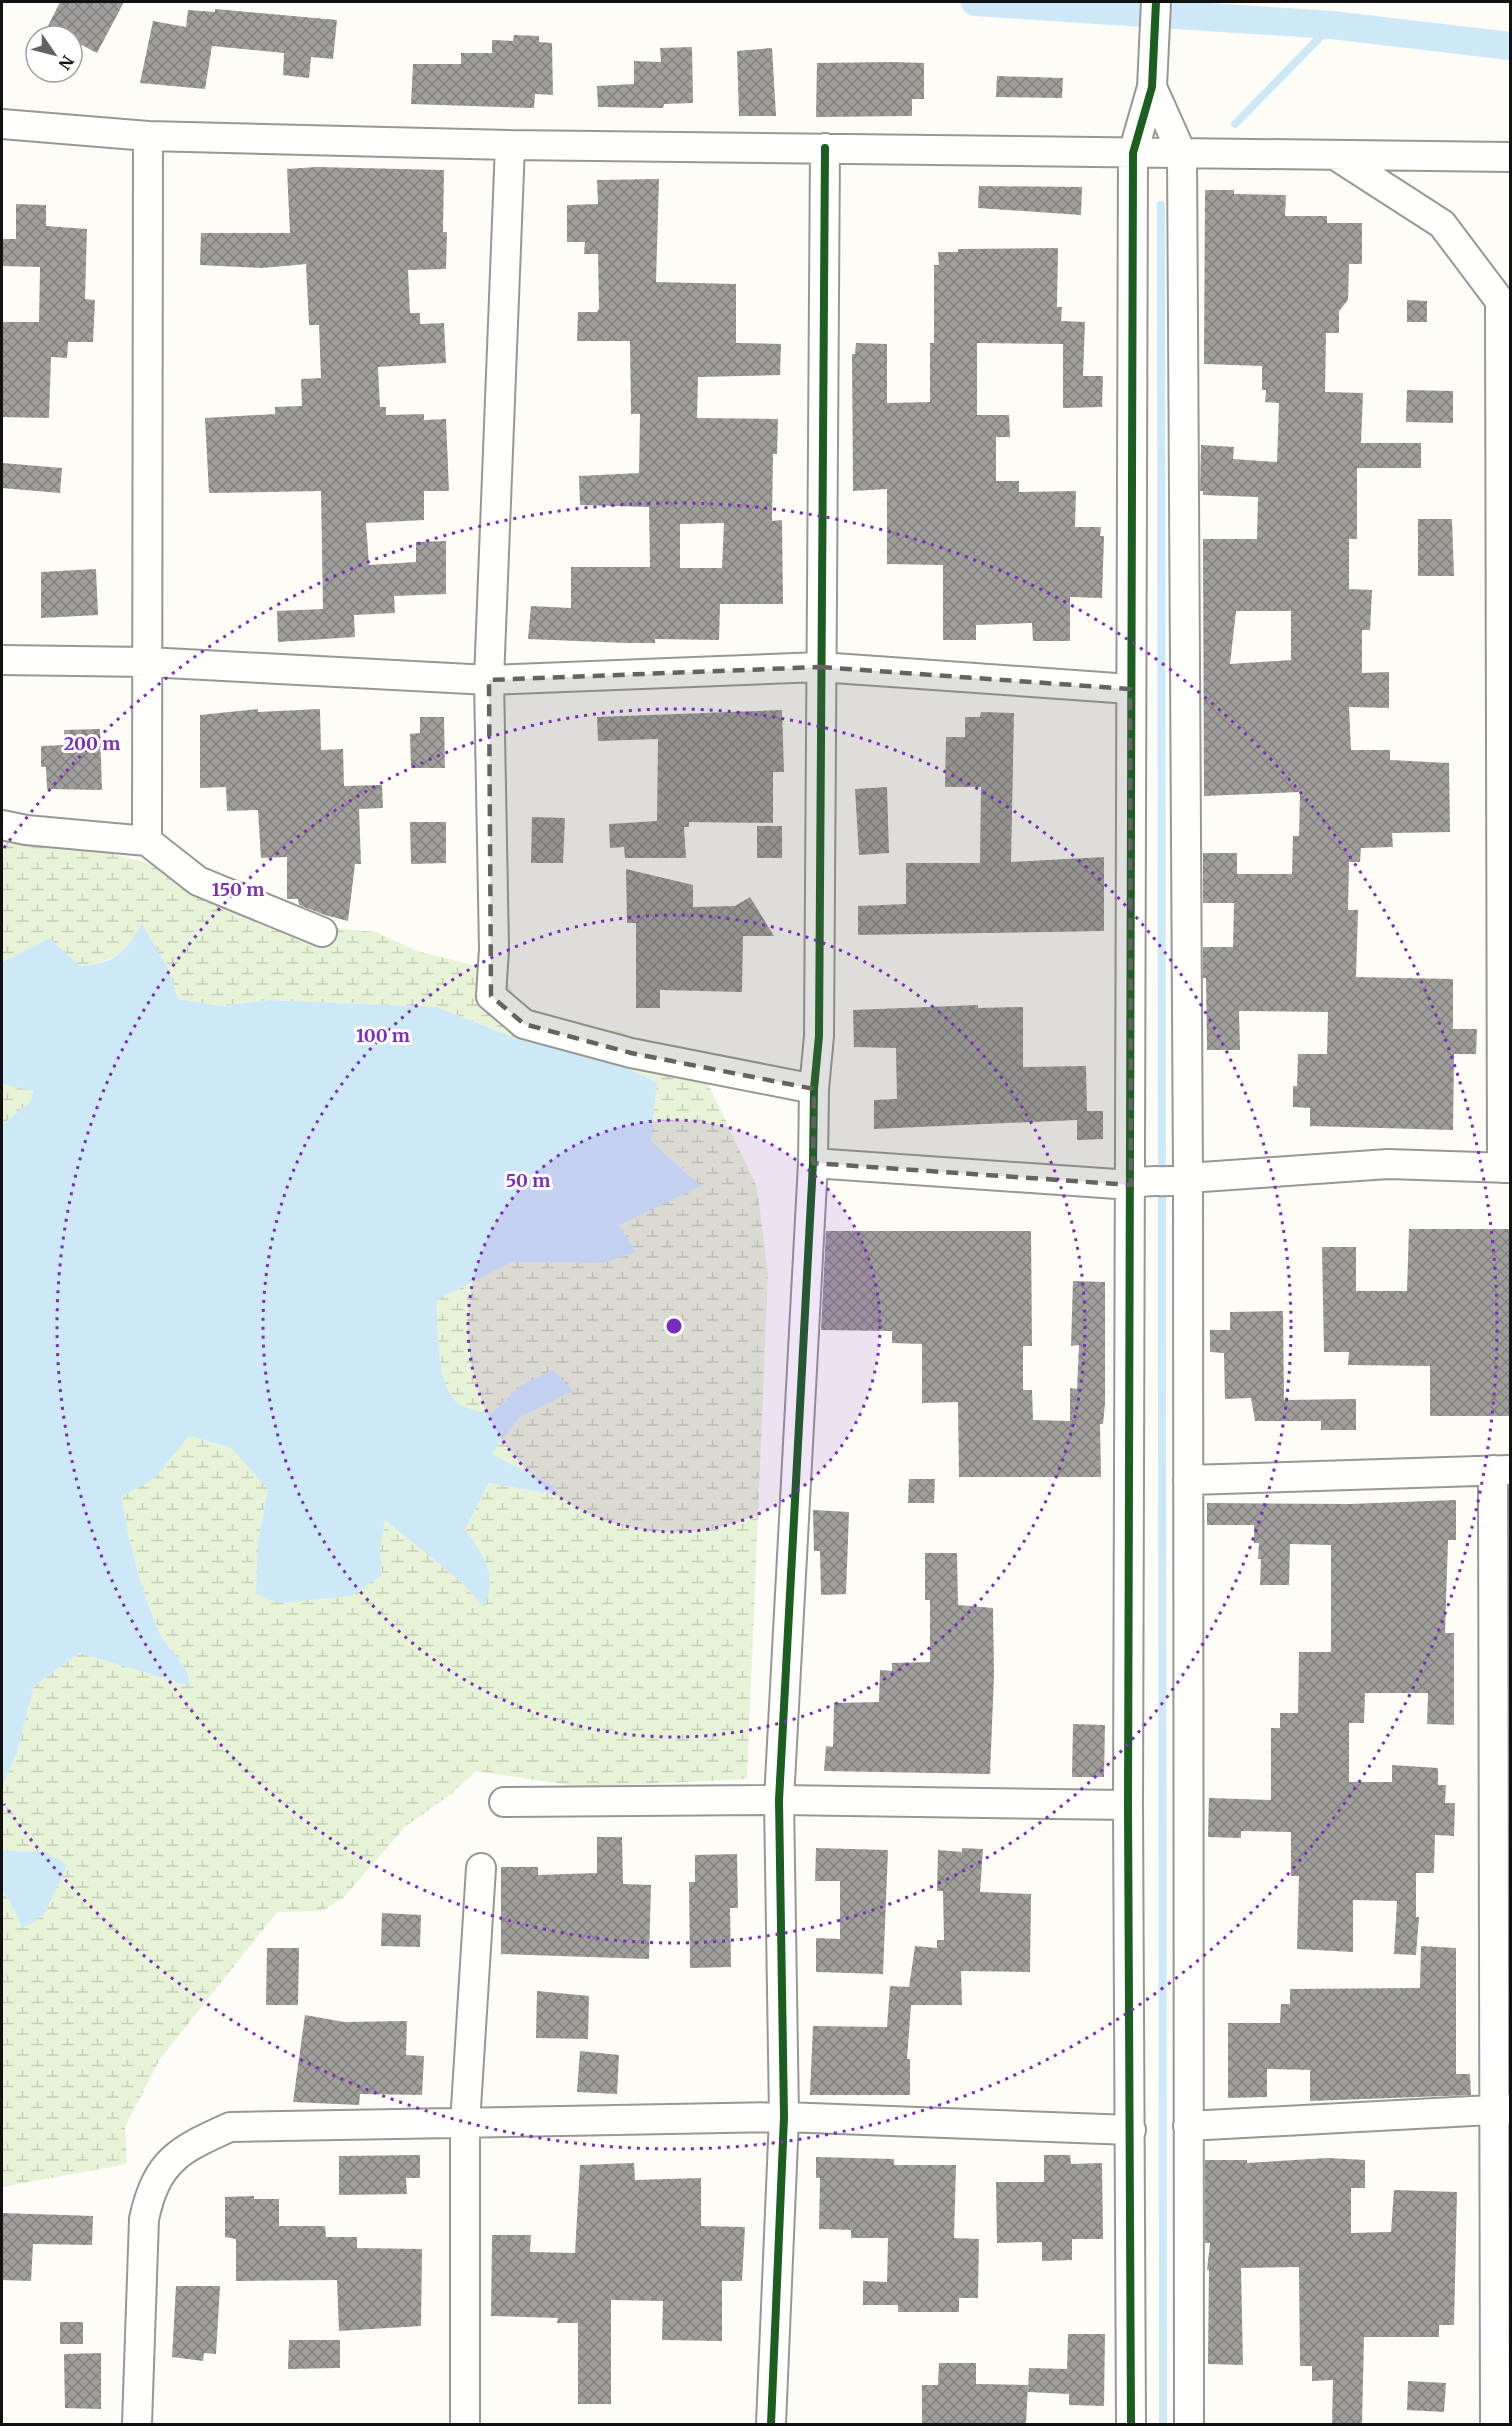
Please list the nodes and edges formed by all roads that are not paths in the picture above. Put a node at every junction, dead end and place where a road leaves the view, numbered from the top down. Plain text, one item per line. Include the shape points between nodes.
1 (1156, 2) edge
2 (1152, 87) junction
3 (2, 124) edge
4 (148, 136) junction
5 (510, 145) junction
6 (825, 148) junction
7 (1133, 153) junction
8 (1182, 154) junction
9 (1335, 155) junction
10 (1510, 157) edge
11 (1505, 306) edge
12 (2, 660) edge
13 (147, 662) junction
14 (820, 667) junction
15 (489, 680) junction
16 (1130, 689) junction
17 (2, 825) edge
18 (147, 841) junction
19 (322, 932) dead end
20 (814, 1089) junction
21 (813, 1163) junction
22 (1506, 1168) edge
23 (1183, 1180) junction
24 (1134, 1184) junction
25 (1502, 1470) edge
26 (1188, 1480) junction
27 (779, 1800) junction
28 (504, 1802) dead end
29 (1128, 1805) junction
30 (481, 1868) dead end
31 (1502, 2109) edge
32 (784, 2118) junction
33 (465, 2124) junction
34 (1188, 2126) junction
35 (1131, 2130) junction
36 (137, 2424) edge
37 (465, 2424) edge
38 (771, 2424) edge
39 (1131, 2424) edge
40 (1189, 2424) edge
41 (1495, 2424) edge

1 - 2 street
2 - 7 street
2 - 8 street
3 - 4 street
4 - 5 street
4 - 13 street
5 - 6 street
5 - 15 street
6 - 7 street
6 - 14 street
7 - 8 street
7 - 16 street
8 - 9 street
8 - 23 street
9 - 10 street
9 - 11 street via 1442,224
11 - 22 street
12 - 13 street
13 - 15 street
13 - 18 street
14 - 15 street
14 - 16 street
14 - 20 street via 819,1036
15 - 20 street via 494,949 491,996 524,1024 631,1053
16 - 24 street
17 - 18 street
18 - 19 street via 198,881
20 - 21 street
21 - 24 street
21 - 27 street
22 - 23 street via 1388,1164
23 - 24 street
23 - 26 street
24 - 29 street
25 - 26 street
25 - 31 street
26 - 34 street
27 - 28 street
27 - 29 street
27 - 32 street
29 - 35 street
30 - 33 street
31 - 34 street
31 - 41 street
32 - 33 street
32 - 35 street
32 - 38 street
33 - 36 street via 230,2127 190,2145 165,2166 150,2192 144,2219
33 - 37 street
34 - 40 street
35 - 39 street

